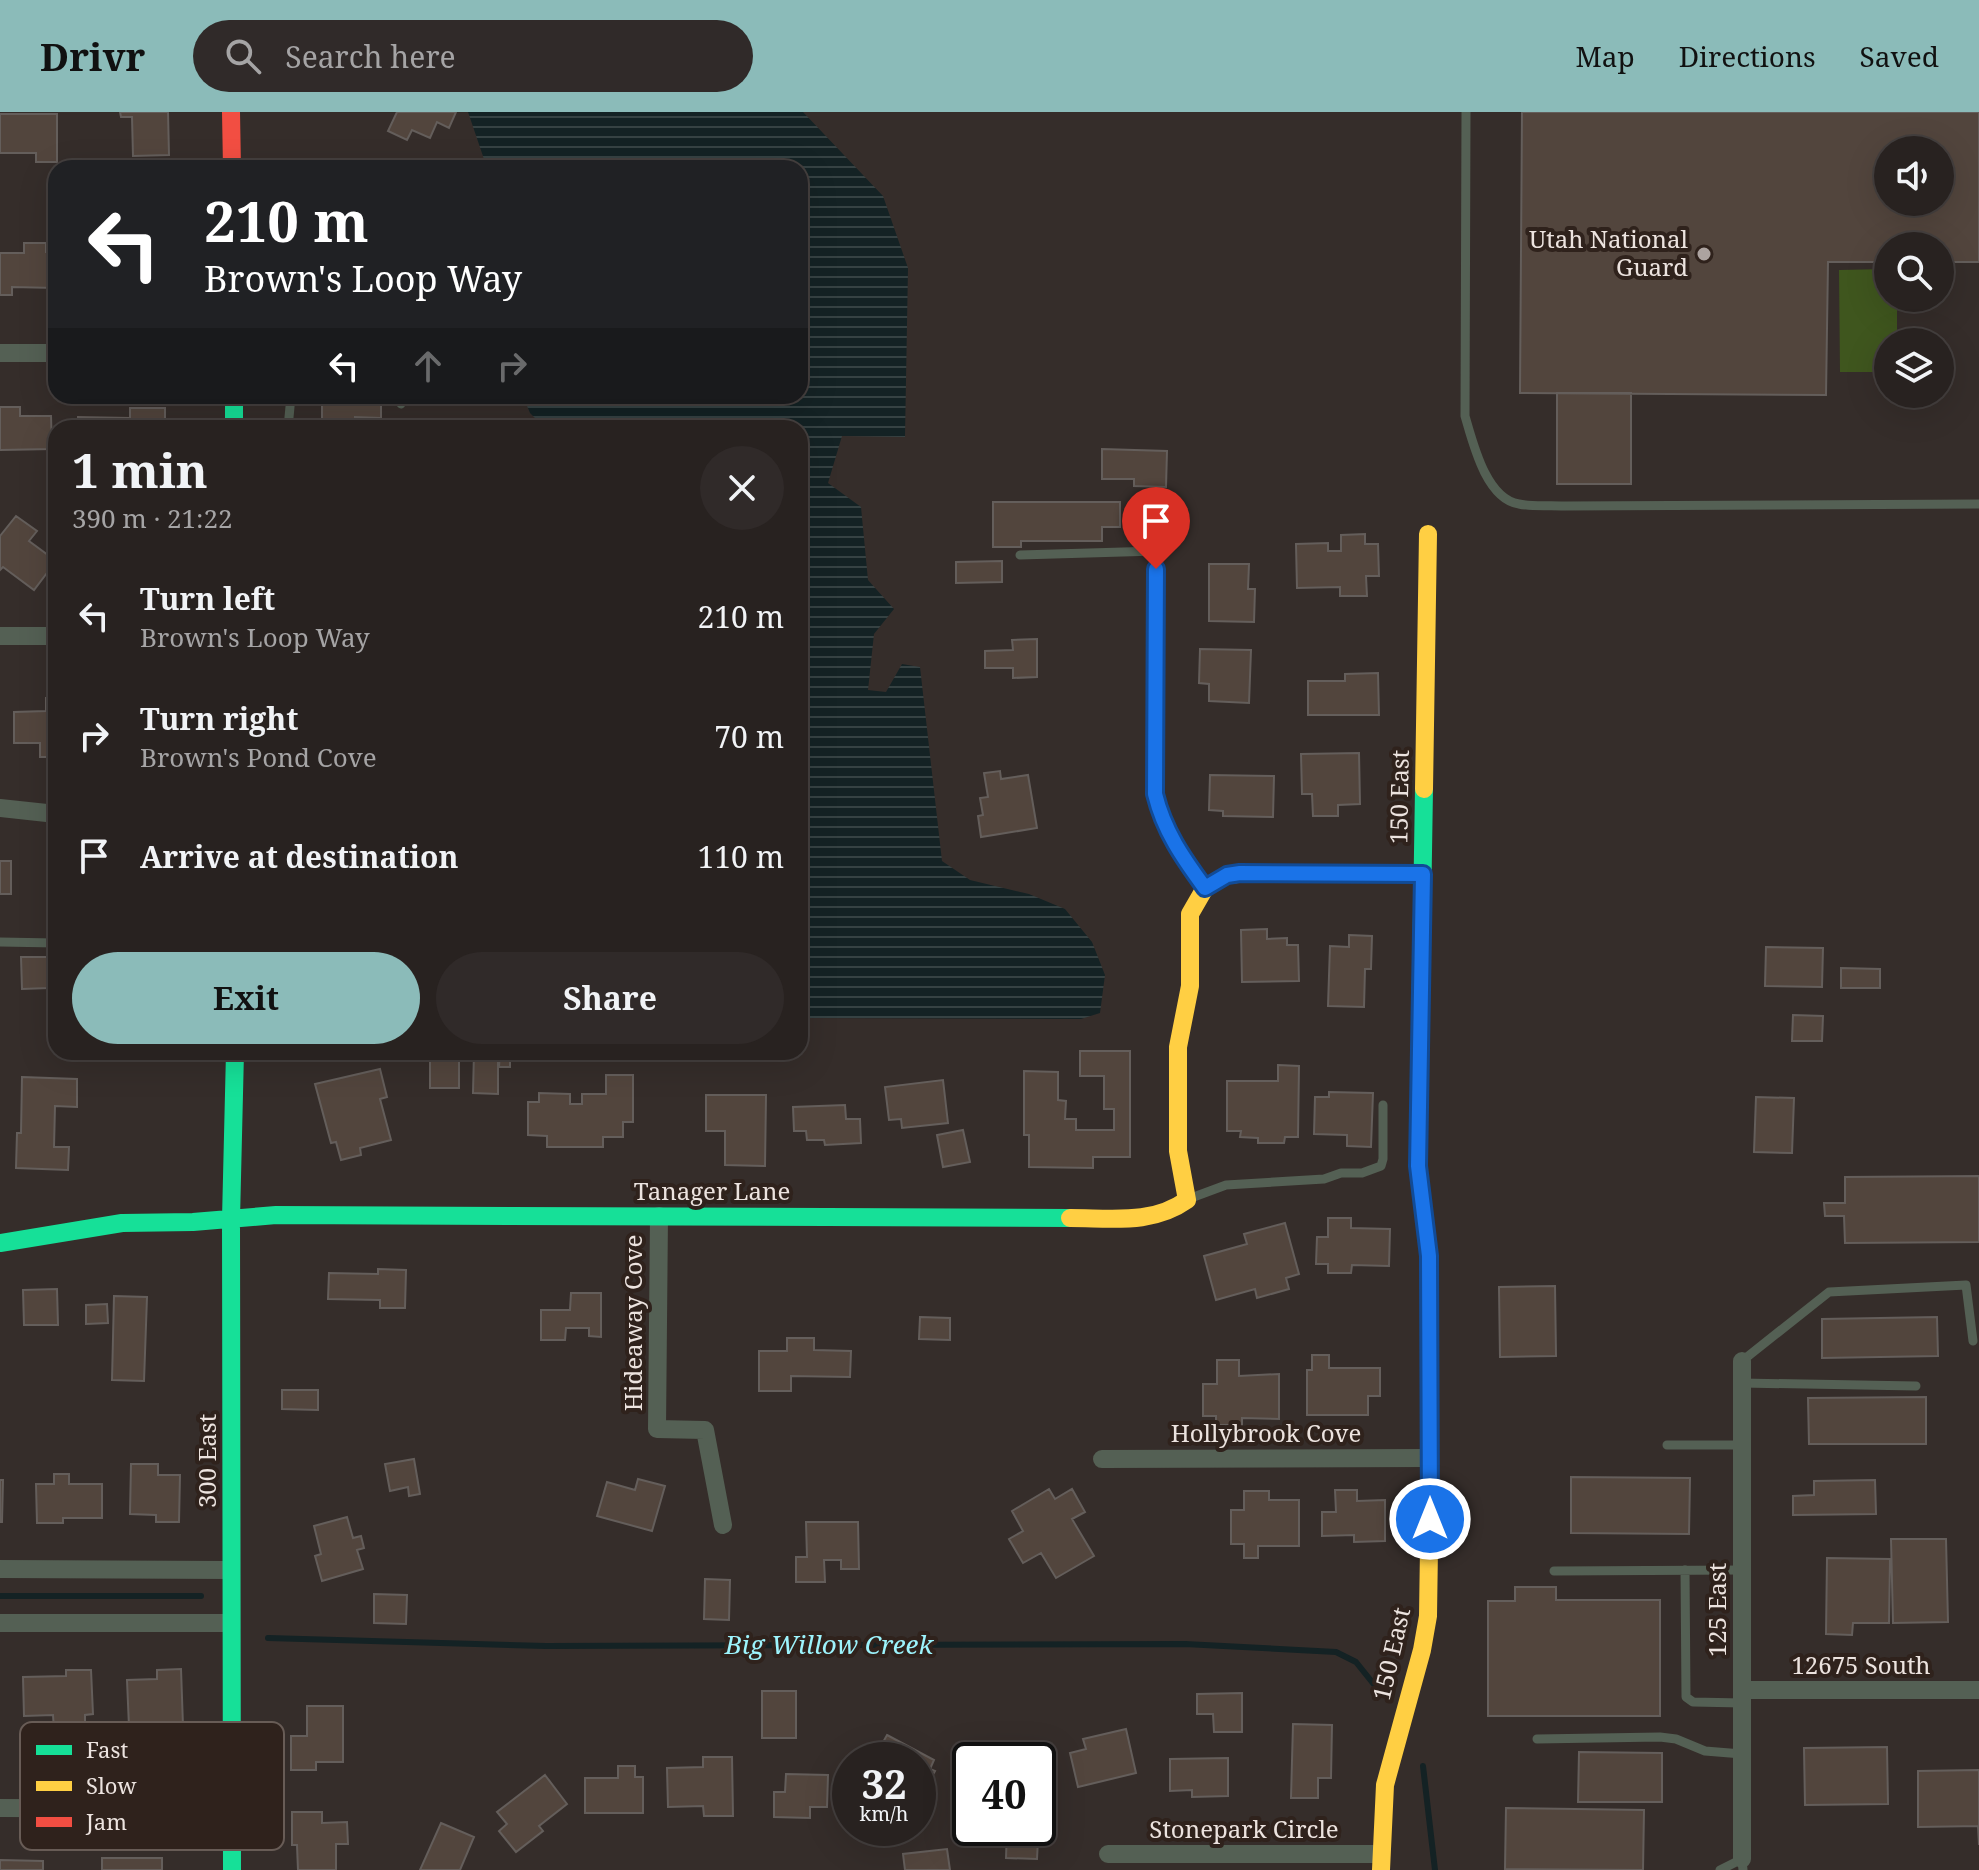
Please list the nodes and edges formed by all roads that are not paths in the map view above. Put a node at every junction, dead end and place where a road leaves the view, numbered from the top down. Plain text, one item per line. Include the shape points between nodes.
1 (231, 112) edge
2 (1466, 112) edge
3 (232, 160) edge
4 (0, 353) edge
5 (48, 353) edge
6 (1979, 504) edge
7 (1428, 534) dead end
8 (1020, 555) dead end
9 (1156, 569) joint
10 (0, 636) edge
11 (48, 636) edge
12 (0, 808) edge
13 (48, 813) edge
14 (1423, 874) junction
15 (1205, 888) junction
16 (0, 942) edge
17 (48, 943) edge
18 (235, 1060) edge
19 (1383, 1105) dead end
20 (1187, 1200) junction
21 (659, 1216) junction
22 (231, 1219) junction
23 (0, 1243) edge
24 (1973, 1341) dead end
25 (1742, 1361) joint
26 (1742, 1383) junction
27 (1916, 1386) dead end
28 (1667, 1445) dead end
29 (1742, 1445) junction
30 (1430, 1458) junction
31 (1102, 1459) dead end
32 (723, 1525) dead end
33 (0, 1569) edge
34 (231, 1570) junction
35 (1685, 1570) junction
36 (1742, 1570) junction
37 (1554, 1571) dead end
38 (0, 1623) edge
39 (231, 1623) junction
40 (1979, 1690) edge
41 (1742, 1696) junction
42 (232, 1722) edge
43 (1537, 1739) dead end
44 (1742, 1754) junction
45 (0, 1808) edge
46 (20, 1808) edge
47 (232, 1850) edge
48 (1108, 1854) dead end
49 (1381, 1862) edge
50 (1742, 1864) edge
51 (232, 1870) edge
52 (1720, 1870) edge

1 - 3 street
2 - 6 lane via 1465,416 1477,455 1500,496 1516,504 1564,506
4 - 5 street
7 - 14 street, 150 East
8 - 9 lane via 1157,551
9 - 15 street via 1155,794 1172,840
10 - 11 street
12 - 13 street
14 - 15 street via 1240,873
14 - 30 street, 150 East via 1418,1166 1429,1256
15 - 20 street via 1190,914 1190,986 1178,1047 1178,1151
16 - 17 lane
18 - 22 street, 300 East
19 - 20 lane via 1383,1159 1373,1171 1226,1185
20 - 21 street, Tanager Lane via 1170,1212 1145,1218
21 - 22 street, Tanager Lane
21 - 32 street, Hideaway Cove via 657,1429 705,1430
22 - 23 street, Tanager Lane via 122,1223
22 - 34 street, 300 East
24 - 25 lane via 1966,1285 1829,1292
25 - 26 street, 125 East
26 - 27 lane
26 - 29 street, 125 East
28 - 29 lane
29 - 36 street, 125 East
30 - 31 street, Hollybrook Cove
30 - 49 street, 150 East via 1428,1616 1385,1785
33 - 34 street
34 - 39 street, 300 East
35 - 36 lane
35 - 37 lane
35 - 41 lane via 1686,1697 1693,1702
36 - 41 street, 125 East
38 - 39 street
39 - 42 street, 300 East
40 - 41 street, 12675 South
41 - 44 street, 125 East
43 - 44 lane via 1660,1737 1705,1751
44 - 50 street, 125 East
45 - 46 street
47 - 51 street, 300 East
48 - 49 street, Stonepark Circle
50 - 52 lane

